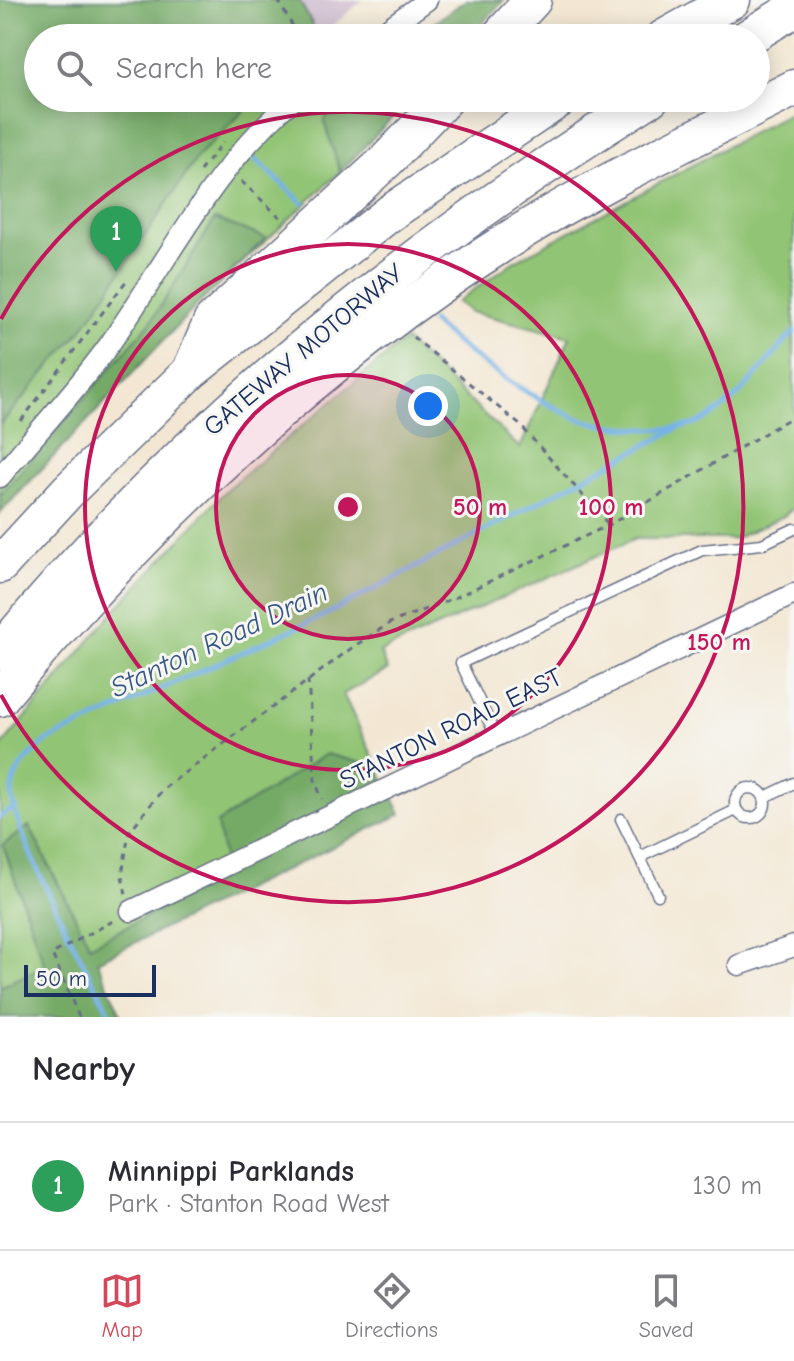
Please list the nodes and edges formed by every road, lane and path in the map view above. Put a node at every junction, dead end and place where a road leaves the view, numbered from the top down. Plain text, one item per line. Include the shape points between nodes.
1 (278, 0) edge
2 (427, 0) edge
3 (533, 0) edge
4 (732, 0) edge
5 (794, 9) edge
6 (291, 24) edge
7 (394, 24) edge
8 (511, 24) edge
9 (689, 24) edge
10 (770, 24) edge
11 (794, 88) edge
12 (770, 100) edge
13 (278, 112) edge
14 (433, 112) edge
15 (540, 112) edge
16 (630, 112) edge
17 (747, 112) edge
18 (230, 135) dead end
19 (218, 162) junction
20 (193, 181) dead end
21 (288, 225) dead end
22 (133, 272) dead end
23 (411, 335) dead end
24 (190, 372) junction
25 (794, 416) edge
26 (19, 423) dead end
27 (0, 477) edge
28 (609, 525) junction
29 (794, 529) edge
30 (0, 565) edge
31 (794, 594) edge
32 (0, 652) edge
33 (308, 680) junction
34 (0, 698) edge
35 (496, 736) junction
36 (794, 783) edge
37 (765, 797) junction
38 (734, 811) junction
39 (327, 817) junction
40 (621, 819) dead end
41 (640, 857) junction
42 (658, 895) dead end
43 (131, 911) junction
44 (794, 946) edge
45 (739, 965) dead end
46 (79, 1017) edge

1 - 6 path
2 - 7 street
3 - 8 highway
4 - 9 highway
5 - 10 highway
11 - 12 highway
13 - 19 street
14 - 24 highway via 212,321
15 - 24 highway, GATEWAY MOTORWAY via 390,213
16 - 32 highway, GATEWAY MOTORWAY via 426,247 266,377 177,459
17 - 34 highway via 559,209 465,268 346,357 178,506
18 - 19 path
19 - 20 path
19 - 21 path
19 - 27 street via 195,209 108,346
22 - 26 path
23 - 28 path via 520,425
24 - 30 highway, GATEWAY MOTORWAY
25 - 28 path
28 - 33 path via 390,623
29 - 35 lane via 762,544 702,550 461,663
31 - 35 street, STANTON ROAD EAST
33 - 39 path via 315,780
33 - 43 path via 163,789 129,832 122,876
35 - 39 street, STANTON ROAD EAST
36 - 37 lane
37 - 38 lane via 764,811 755,818
37 - 38 lane via 757,788 746,788 735,797
38 - 41 lane
39 - 43 street, STANTON ROAD EAST
40 - 41 lane
41 - 42 lane
43 - 46 path via 52,954
44 - 45 street

